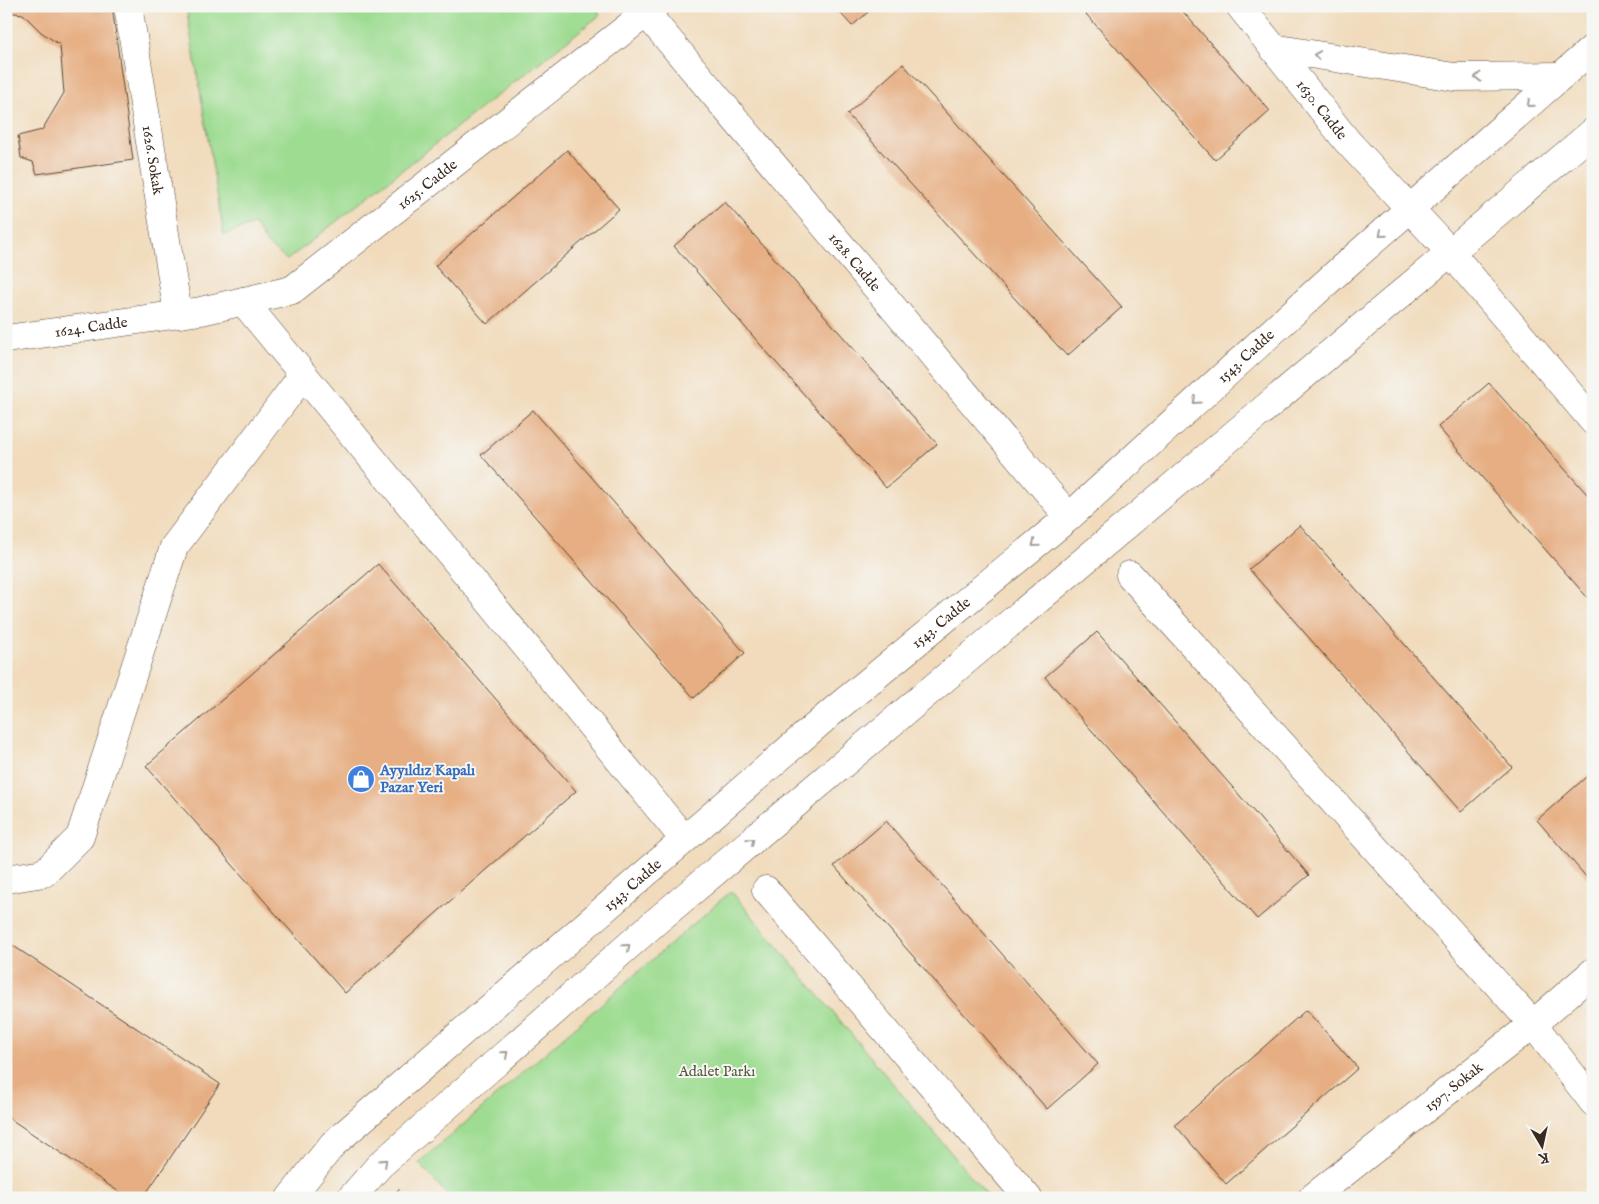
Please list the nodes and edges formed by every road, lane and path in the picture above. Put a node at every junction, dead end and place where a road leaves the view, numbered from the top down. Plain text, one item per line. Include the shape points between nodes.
1 (128, 6) edge
2 (1240, 6) edge
3 (647, 9) edge
4 (1273, 48) junction
5 (1593, 48) edge
6 (1562, 76) junction
7 (1593, 132) edge
8 (1410, 209) junction
9 (1450, 252) junction
10 (243, 301) junction
11 (178, 314) junction
12 (6, 338) edge
13 (303, 376) junction
14 (1593, 421) edge
15 (1069, 517) junction
16 (1130, 575) dead end
17 (684, 839) junction
18 (6, 879) edge
19 (766, 890) dead end
20 (1593, 972) edge
21 (1533, 1024) junction
22 (1593, 1102) edge
23 (290, 1198) edge
24 (351, 1198) edge
25 (1028, 1198) edge
26 (1312, 1198) edge

1 - 11 street, 1626. Sokak
2 - 4 street, 1630. Cadde
3 - 10 street, 1625. Cadde via 292,290
3 - 15 street, 1628. Cadde
6 -> 4 street via 1454,77
4 - 8 street, 1630. Cadde via 1348,142
5 - 6 street, 1543. Cadde
6 -> 8 street, 1543. Cadde
7 - 9 street
8 - 9 street, 1630. Cadde
8 -> 15 street, 1543. Cadde
9 - 14 street, 1630. Cadde
24 -> 9 street via 379,1166 653,924
10 - 11 street, 1625. Cadde
10 - 13 street
11 - 12 street, 1624. Cadde
13 - 17 street
13 - 18 street via 174,547 80,837 44,873
15 -> 17 street, 1543. Cadde via 833,711
16 - 21 street
17 - 23 street, 1543. Cadde via 333,1144
19 - 25 street
20 - 21 street, 1597. Sokak
21 - 22 street
21 - 26 street, 1597. Sokak

